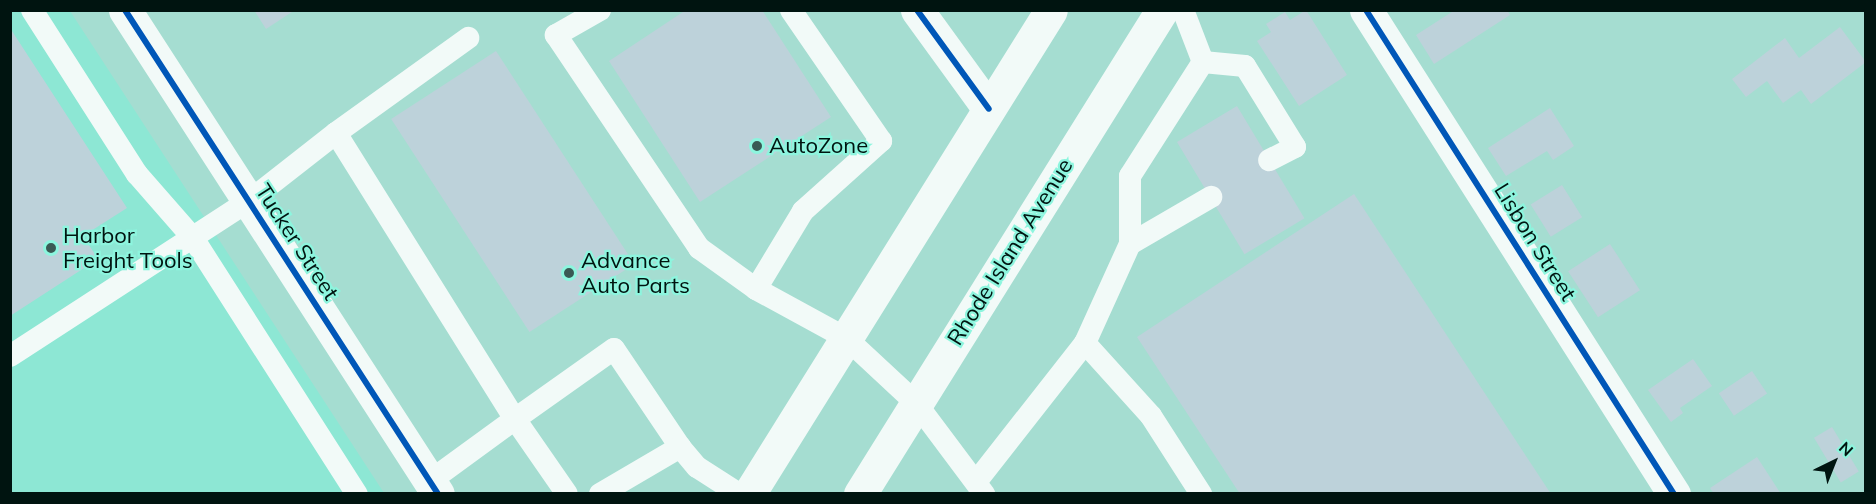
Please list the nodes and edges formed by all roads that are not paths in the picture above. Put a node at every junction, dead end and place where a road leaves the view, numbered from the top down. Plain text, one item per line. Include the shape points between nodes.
1 (32, 10) edge
2 (125, 10) edge
3 (600, 10) edge
4 (791, 10) edge
5 (917, 10) edge
6 (1051, 10) edge
7 (1162, 10) edge
8 (1183, 10) edge
9 (1366, 10) edge
10 (468, 38) dead end
11 (1203, 62) junction
12 (989, 109) junction
13 (336, 133) junction
14 (1269, 160) dead end
15 (1211, 197) dead end
16 (249, 201) junction
17 (193, 238) junction
18 (1130, 244) junction
19 (756, 289) junction
20 (846, 338) junction
21 (1085, 342) junction
22 (10, 356) edge
23 (916, 403) junction
24 (515, 419) junction
25 (680, 447) junction
26 (434, 487) edge
27 (980, 488) edge
28 (357, 494) edge
29 (567, 494) edge
30 (600, 494) edge
31 (739, 494) edge
32 (749, 494) edge
33 (860, 494) edge
34 (1201, 494) edge
35 (1674, 494) edge

1 - 17 lane via 137,174
2 - 16 street, Tucker Street
3 - 19 lane via 556,35 699,249
4 - 19 lane via 881,141 803,211
5 - 12 street
6 - 12 street
7 - 23 street, Rhode Island Avenue
8 - 11 lane
9 - 35 street, Lisbon Street
10 - 13 lane
11 - 14 lane via 1245,66 1295,147
11 - 18 lane via 1130,176
12 - 20 street
13 - 16 lane
13 - 24 lane
15 - 18 lane
16 - 17 lane
16 - 26 street, Tucker Street
17 - 22 lane
17 - 28 lane
18 - 21 lane
19 - 20 lane
20 - 23 lane
20 - 32 street
21 - 27 lane
21 - 34 lane via 1151,416
23 - 27 lane
23 - 33 street, Rhode Island Avenue
24 - 25 lane via 614,350
24 - 26 lane
24 - 29 lane
25 - 30 lane
25 - 31 lane via 698,467

